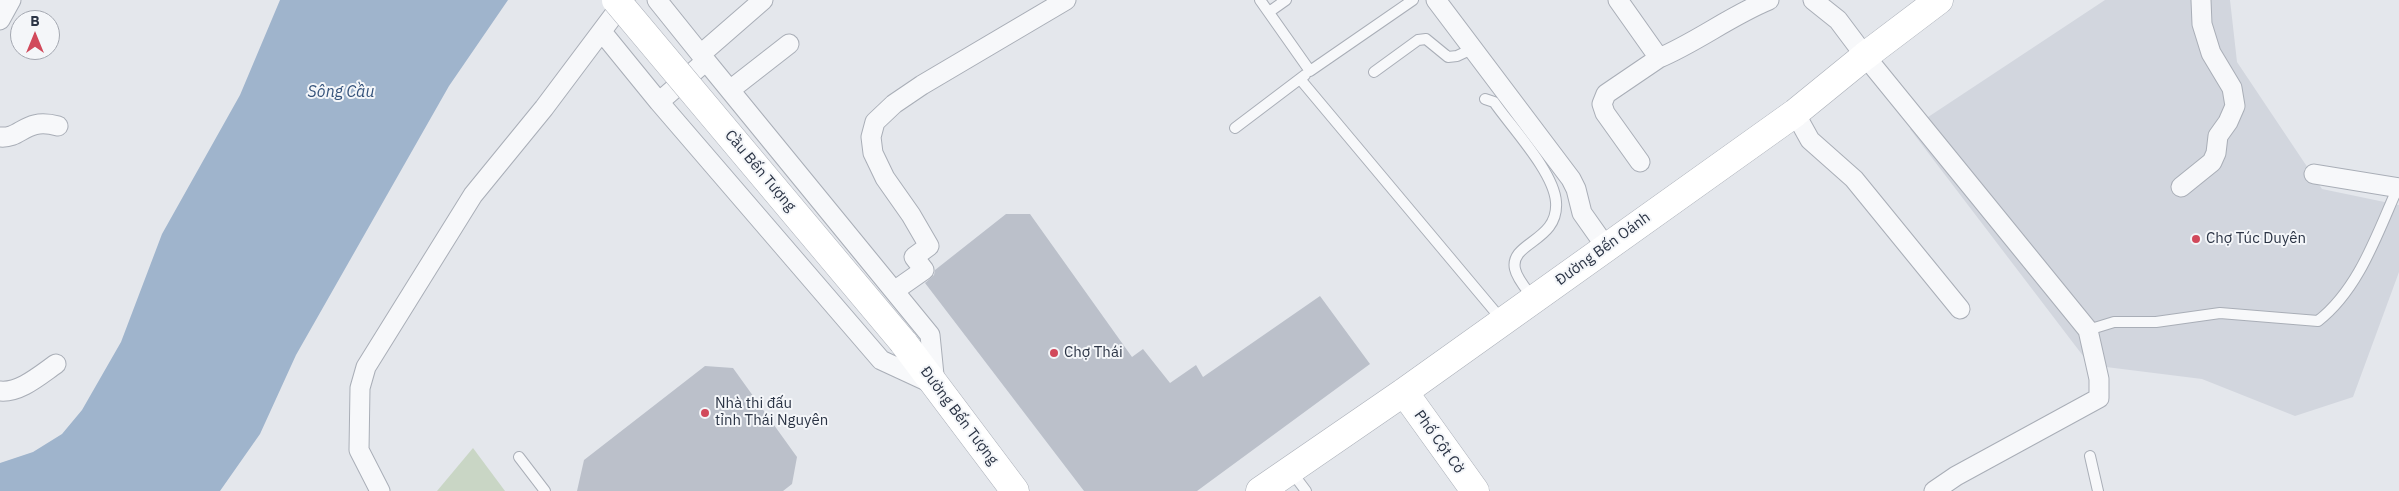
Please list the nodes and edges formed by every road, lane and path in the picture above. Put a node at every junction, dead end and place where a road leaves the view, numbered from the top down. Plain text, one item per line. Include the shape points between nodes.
1 (11, 0) edge
2 (616, 0) edge
3 (625, 0) edge
4 (657, 0) edge
5 (763, 0) edge
6 (1066, 0) edge
7 (1260, 0) edge
8 (1286, 0) edge
9 (1413, 0) edge
10 (1436, 0) edge
11 (1618, 0) edge
12 (1769, 0) edge
13 (1813, 0) edge
14 (2200, 0) edge
15 (1926, 4) edge
16 (1269, 12) junction
17 (0, 20) edge
18 (602, 32) junction
19 (789, 44) dead end
20 (1472, 49) junction
21 (1865, 56) junction
22 (703, 57) junction
23 (1659, 58) junction
24 (1310, 71) junction
25 (1374, 72) dead end
26 (1300, 79) junction
27 (730, 90) junction
28 (1485, 99) dead end
29 (659, 102) junction
30 (1795, 112) junction
31 (58, 126) dead end
32 (1235, 128) dead end
33 (0, 137) edge
34 (1640, 162) dead end
35 (2314, 174) dead end
36 (2181, 187) dead end
37 (2399, 188) edge
38 (1606, 247) junction
39 (894, 291) junction
40 (1533, 299) junction
41 (1960, 309) dead end
42 (1503, 321) junction
43 (2088, 330) junction
44 (903, 342) joint
45 (56, 364) dead end
46 (935, 384) junction
47 (0, 390) edge
48 (1404, 392) junction
49 (2090, 456) dead end
50 (519, 457) dead end
51 (1298, 481) edge
52 (380, 491) edge
53 (545, 491) edge
54 (1015, 491) edge
55 (1260, 491) edge
56 (1475, 491) edge
57 (1934, 491) edge
58 (2098, 491) edge

1 - 17 street
2 - 44 main road, Cầu Bến Tượng, bridge
3 - 18 street
4 - 22 street
5 - 22 street
6 - 39 street via 922,85 875,122 871,137 873,153 885,178 929,246 914,257 924,270
7 - 16 lane
8 - 16 lane
9 - 24 lane
10 - 20 street
11 - 23 street
12 - 23 street
13 - 21 street via 1838,20
14 - 36 street via 2202,24 2211,53 2232,88 2235,106 2218,136 2212,162
15 - 21 main road, Đường Bến Oánh
16 - 24 lane
18 - 29 street
18 - 52 street via 473,195 366,367 360,388 359,450
19 - 27 street
20 - 25 lane via 1448,57 1426,39 1418,40
20 - 38 street via 1571,179 1582,213
21 - 30 main road, Đường Bến Oánh
21 - 43 street
22 - 27 street
22 - 29 street
23 - 34 street via 1606,94 1602,104
24 - 26 lane
26 - 32 lane
26 - 42 lane
27 - 39 street
28 - 40 lane via 1494,102 1544,169 1554,193 1556,216 1551,226 1514,259 1515,270
29 - 46 street via 881,360
30 - 38 main road, Đường Bến Oánh
30 - 41 street via 1810,140 1854,179
31 - 33 street via 35,124 6,138
35 - 37 street
37 - 43 lane via 2366,260 2335,308 2318,321 2220,313 2156,322 2114,322
38 - 40 main road, Đường Bến Oánh
39 - 46 street via 930,336
40 - 42 main road, Đường Bến Oánh
42 - 48 main road, Đường Bến Oánh
43 - 57 street via 2099,380 2099,398
44 - 46 main road, Đường Bến Tượng
45 - 47 street via 9,392
46 - 54 main road, Đường Bến Tượng
48 - 51 main road, Đường Bến Oánh
48 - 56 main road, Phố Cột Cờ
49 - 58 lane
50 - 53 lane
51 - 55 main road, Đường Bến Oánh

